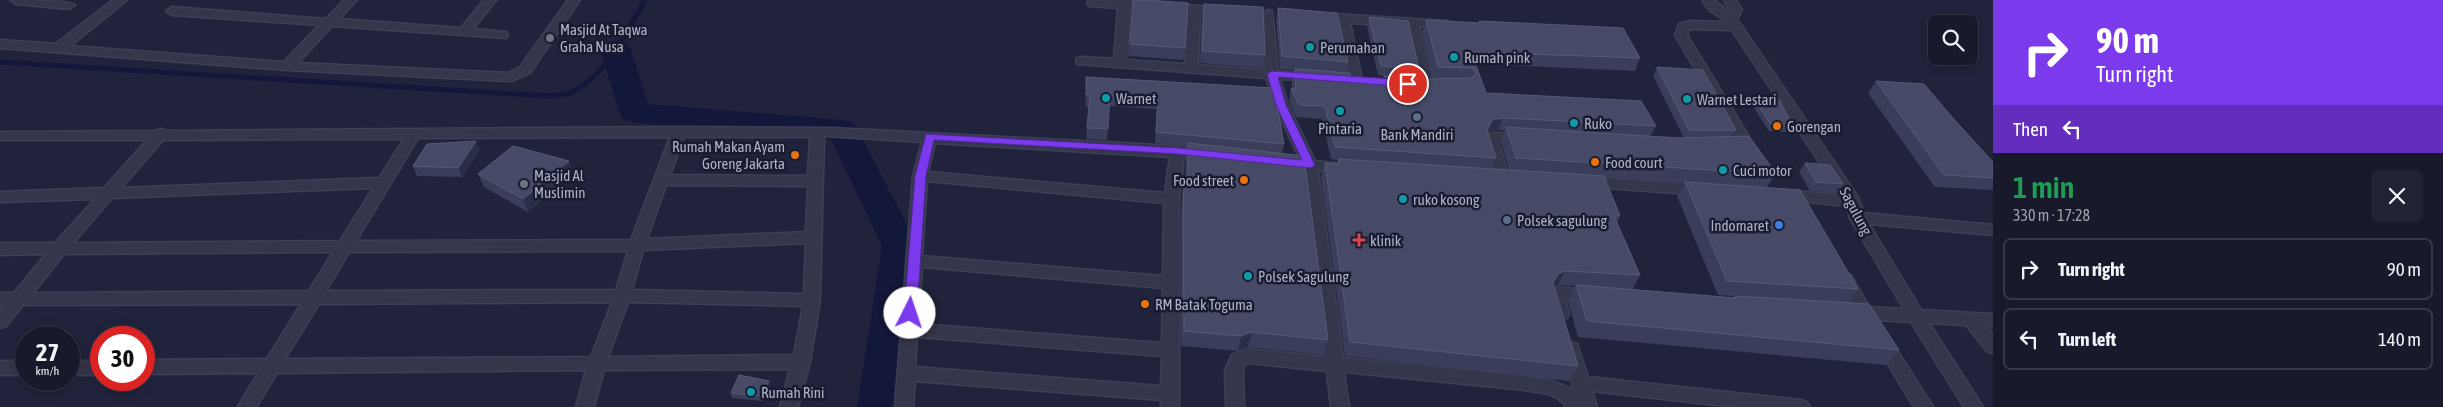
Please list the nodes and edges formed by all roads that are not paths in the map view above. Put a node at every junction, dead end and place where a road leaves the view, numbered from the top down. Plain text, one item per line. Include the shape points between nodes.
1 (16, 0) edge
2 (35, 0) edge
3 (121, 0) edge
4 (210, 0) edge
5 (351, 0) edge
6 (490, 0) edge
7 (574, 0) edge
8 (1708, 0) edge
9 (1730, 0) edge
10 (1092, 3) dead end
11 (1124, 4) junction
12 (69, 5) dead end
13 (1194, 9) junction
14 (172, 11) dead end
15 (1231, 11) edge
16 (195, 13) junction
17 (1268, 14) dead end
18 (1306, 16) edge
19 (1343, 18) junction
20 (1412, 22) junction
21 (1733, 22) junction
22 (328, 23) junction
23 (1458, 25) edge
24 (465, 31) junction
25 (502, 35) dead end
26 (0, 44) edge
27 (59, 48) junction
28 (1082, 60) dead end
29 (1120, 62) junction
30 (287, 66) junction
31 (1191, 68) junction
32 (1272, 74) junction
33 (1355, 80) junction
34 (1372, 81) edge
35 (1408, 84) edge
36 (1426, 85) junction
37 (1441, 85) edge
38 (679, 131) junction
39 (817, 132) junction
40 (162, 133) junction
41 (414, 133) junction
42 (0, 136) edge
43 (930, 136) junction
44 (1535, 138) edge
45 (1717, 146) edge
46 (1178, 151) junction
47 (1216, 155) edge
48 (1272, 161) edge
49 (1310, 165) junction
50 (1363, 170) edge
51 (920, 176) junction
52 (1482, 177) edge
53 (1502, 178) junction
54 (1521, 179) edge
55 (661, 180) junction
56 (816, 181) junction
57 (1570, 182) edge
58 (382, 183) junction
59 (1718, 191) edge
60 (108, 194) junction
61 (1767, 194) edge
62 (1796, 196) junction
63 (0, 197) edge
64 (1172, 199) junction
65 (1853, 201) junction
66 (1806, 212) edge
67 (1858, 218) junction
68 (1993, 230) edge
69 (814, 237) junction
70 (637, 245) junction
71 (343, 247) junction
72 (0, 249) edge
73 (59, 249) junction
74 (914, 261) junction
75 (1835, 262) edge
76 (1171, 283) junction
77 (622, 296) junction
78 (1608, 296) edge
79 (312, 297) junction
80 (19, 298) junction
81 (0, 299) edge
82 (812, 300) junction
83 (1835, 312) edge
84 (1864, 313) junction
85 (1916, 316) junction
86 (1971, 319) junction
87 (1993, 320) edge
88 (0, 322) edge
89 (909, 330) junction
90 (1993, 346) edge
91 (1170, 350) junction
92 (801, 362) junction
93 (597, 364) junction
94 (270, 366) junction
95 (1336, 366) junction
96 (155, 367) edge
97 (0, 368) edge
98 (15, 368) edge
99 (906, 373) junction
100 (1580, 383) junction
101 (1170, 401) edge
102 (247, 407) edge
103 (585, 407) edge
104 (789, 407) edge
105 (904, 407) edge
106 (1235, 407) edge
107 (1340, 407) edge
108 (1575, 407) edge
109 (1588, 407) edge
110 (1801, 407) edge
111 (1924, 407) edge
112 (1974, 407) edge

1 - 2 street
2 - 12 street
3 - 27 street
4 - 16 street
5 - 22 street
6 - 24 street
7 - 30 street via 525,70 511,77
8 - 21 street, Sagulung
9 - 21 street via 1736,10
10 - 11 street
11 - 13 street
11 - 29 street
13 - 15 street
13 - 31 street
14 - 16 street
16 - 22 street
17 - 32 street
18 - 19 street
19 - 20 street
19 - 33 street
20 - 23 street
20 - 36 street
21 - 45 street via 1683,27 1682,36 1741,135 1735,146
21 - 65 street, Sagulung
22 - 24 street
22 - 30 street
24 - 25 street
26 - 27 street
27 - 30 street
28 - 29 street
29 - 31 street
31 - 32 street
32 - 33 street
32 - 49 street via 1281,105
33 - 34 street
35 - 36 street
36 - 37 street
38 - 39 street
38 - 41 street
38 - 55 street
39 - 43 street
39 - 56 street
40 - 41 street
40 - 42 street
40 - 60 street
41 - 58 street
43 - 46 street
43 - 51 street
44 - 53 street via 1492,137
46 - 47 street
46 - 64 street
48 - 49 street
49 - 50 street
49 - 95 street
51 - 64 street
51 - 74 street
52 - 53 street
53 - 54 street
55 - 56 street
55 - 70 street
56 - 69 street
57 - 59 street
58 - 60 street
58 - 71 street
60 - 63 street
60 - 73 street
61 - 62 street
62 - 65 street
62 - 66 street
64 - 76 street
65 - 67 street, Sagulung
67 - 68 street
67 - 85 street, Sagulung
69 - 70 street
69 - 82 street
70 - 71 street
70 - 77 street
71 - 73 street
71 - 79 street
72 - 73 street
73 - 80 street
74 - 76 street
74 - 89 street
75 - 84 street
76 - 91 street
77 - 79 street
77 - 82 street
77 - 93 street
78 - 100 street via 1558,293 1556,297
79 - 80 street
79 - 94 street
80 - 81 street
80 - 88 street
82 - 92 street
83 - 84 street
84 - 85 street
84 - 111 street
85 - 86 street
85 - 112 street, Sagulung
86 - 87 street
86 - 90 street
89 - 91 street
89 - 99 street
91 - 101 street
92 - 93 street
92 - 104 street
93 - 94 street
93 - 103 street
94 - 96 street
94 - 102 street
95 - 106 street via 1248,356 1238,360 1234,370
95 - 107 street
95 - 108 street via 1525,383 1552,388 1569,396
97 - 98 street
99 - 101 street
99 - 105 street
100 - 109 street
100 - 110 street

